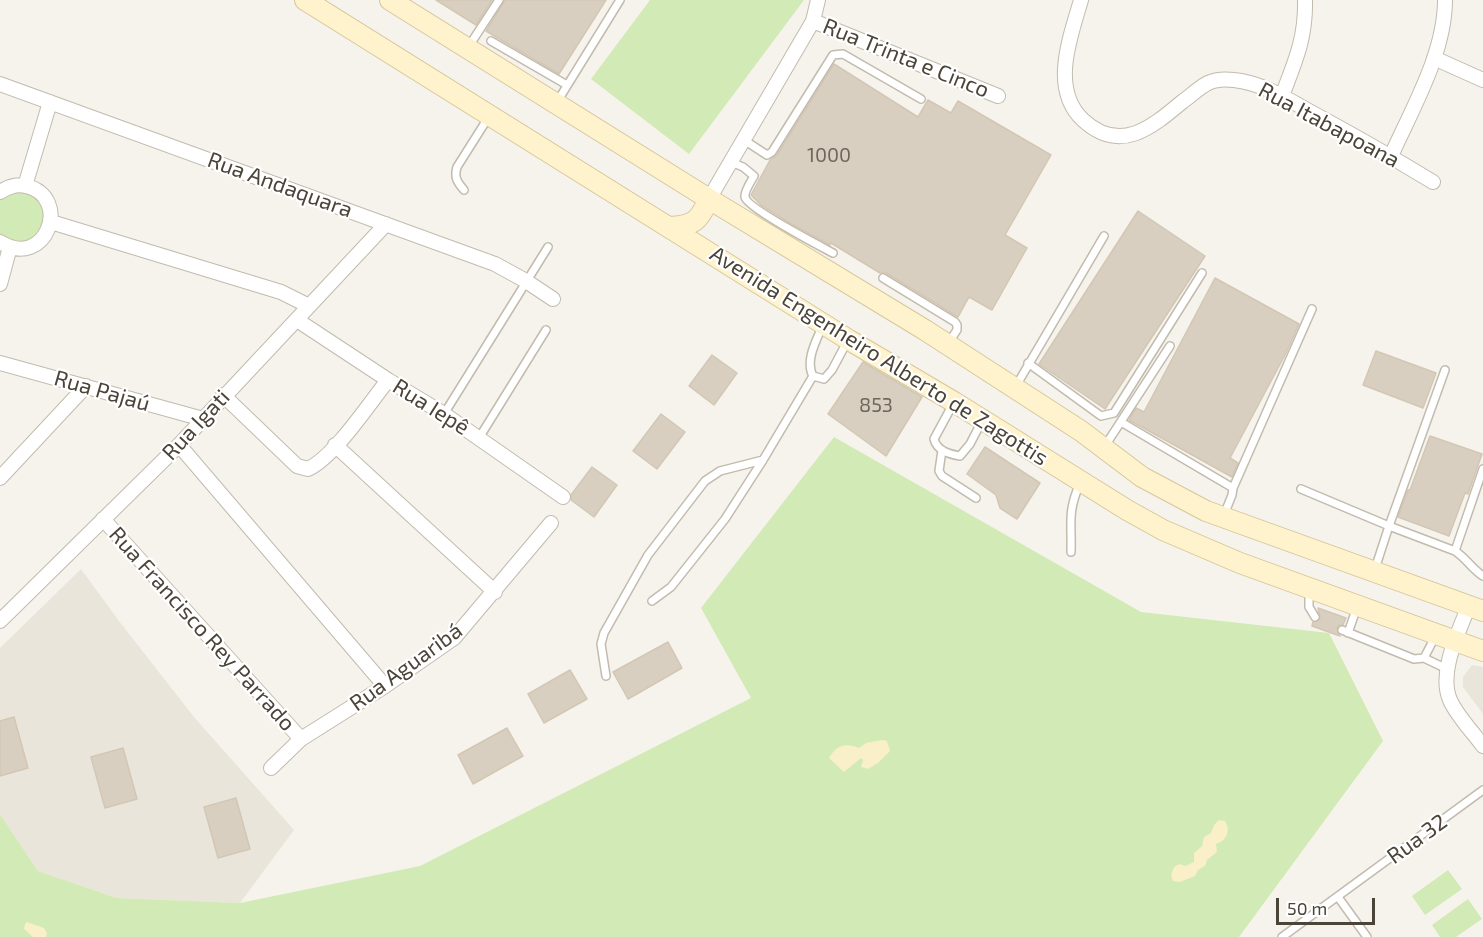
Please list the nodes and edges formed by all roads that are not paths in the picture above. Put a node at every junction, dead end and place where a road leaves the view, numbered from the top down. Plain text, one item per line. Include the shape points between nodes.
1 (305, 0) edge
2 (390, 0) edge
3 (499, 0) edge
4 (620, 0) edge
5 (818, 0) edge
6 (1081, 0) edge
7 (1305, 0) edge
8 (1444, 0) edge
9 (813, 21) junction
10 (491, 41) dead end
11 (467, 48) junction
12 (1434, 58) junction
13 (1483, 80) edge
14 (0, 84) edge
15 (567, 85) junction
16 (998, 96) dead end
17 (1282, 96) junction
18 (921, 99) dead end
19 (50, 102) junction
20 (556, 104) junction
21 (490, 116) junction
22 (744, 140) junction
23 (1391, 156) junction
24 (731, 162) junction
25 (1433, 182) dead end
26 (25, 186) junction
27 (464, 190) dead end
28 (0, 192) edge
29 (709, 199) junction
30 (51, 222) junction
31 (386, 224) junction
32 (669, 227) junction
33 (1104, 236) dead end
34 (5, 244) edge
35 (549, 247) dead end
36 (833, 253) dead end
37 (1202, 273) dead end
38 (883, 278) dead end
39 (526, 281) junction
40 (0, 284) edge
41 (553, 299) dead end
42 (309, 306) junction
43 (1312, 309) dead end
44 (297, 320) junction
45 (823, 324) junction
46 (546, 330) dead end
47 (849, 340) junction
48 (948, 344) junction
49 (1170, 345) dead end
50 (0, 363) edge
51 (1028, 363) junction
52 (1445, 370) dead end
53 (813, 376) junction
54 (388, 380) junction
55 (87, 387) junction
56 (1015, 388) junction
57 (223, 395) junction
58 (954, 402) junction
59 (444, 414) junction
60 (203, 419) junction
61 (983, 419) junction
62 (1121, 422) junction
63 (479, 438) junction
64 (179, 445) junction
65 (335, 446) junction
66 (1104, 448) junction
67 (942, 450) junction
68 (763, 460) junction
69 (1483, 469) edge
70 (0, 478) edge
71 (1081, 480) junction
72 (1233, 488) junction
73 (1301, 489) dead end
74 (564, 497) dead end
75 (976, 498) dead end
76 (1223, 517) junction
77 (103, 519) junction
78 (551, 524) dead end
79 (1389, 526) junction
80 (1455, 551) junction
81 (1071, 552) dead end
82 (1374, 571) junction
83 (1483, 576) edge
84 (1309, 588) junction
85 (495, 592) junction
86 (652, 601) dead end
87 (1358, 606) junction
88 (1476, 608) edge
89 (1315, 617) dead end
90 (0, 621) edge
91 (1436, 634) junction
92 (1456, 641) junction
93 (1483, 651) edge
94 (1424, 658) junction
95 (1447, 669) junction
96 (606, 676) dead end
97 (385, 686) junction
98 (301, 739) junction
99 (1483, 746) edge
100 (271, 768) dead end
101 (1482, 793) edge
102 (1338, 897) junction
103 (1282, 937) edge
104 (1367, 937) edge

1 - 21 main road, Avenida Engenheiro Alberto de Zagottis
2 - 11 main road, Avenida Engenheiro Alberto de Zagottis
3 - 11 lane
4 - 15 lane
5 - 9 street
6 - 17 street, Rua Itabapoana via 1065,69 1067,97 1075,113 1107,136 1134,135 1209,82 1236,80
7 - 17 street via 1303,39
8 - 12 street
9 - 16 street, Rua Trinta e Cinco
9 - 22 street
10 - 15 lane
11 - 20 main road, Avenida Engenheiro Alberto de Zagottis
12 - 13 street
12 - 23 street
14 - 19 street, Rua Andaquara
15 - 20 lane
17 - 23 street, Rua Itabapoana
18 - 22 lane via 843,54 833,55 772,152 767,154
19 - 26 street
19 - 31 street, Rua Andaquara
20 - 29 main road, Avenida Engenheiro Alberto de Zagottis
21 - 27 lane via 457,167 457,182
21 - 32 main road, Avenida Engenheiro Alberto de Zagottis
22 - 24 street
23 - 25 street, Rua Itabapoana
24 - 29 street
24 - 36 lane via 754,176 746,200
26 - 28 street via 15,185
26 - 30 street via 46,201
29 - 32 main road via 695,221
29 - 48 main road, Avenida Engenheiro Alberto de Zagottis
30 - 34 street via 40,241 31,247 20,249
30 - 42 street via 281,292
31 - 39 street, Rua Andaquara via 495,264
31 - 42 street, Rua Igati
32 - 45 main road, Avenida Engenheiro Alberto de Zagottis
33 - 51 lane
34 - 40 street
35 - 39 lane
37 - 51 lane via 1114,413 1101,416
38 - 48 lane via 955,322 957,330
39 - 41 street, Rua Andaquara
39 - 59 lane
42 - 44 street, Rua Igati
43 - 72 lane
44 - 54 street, Rua Iepê
44 - 57 street, Rua Igati
45 - 47 main road, Avenida Engenheiro Alberto de Zagottis
45 - 53 lane via 810,362
46 - 63 lane
47 - 53 lane via 824,379
47 - 58 main road, Avenida Engenheiro Alberto de Zagottis
48 - 56 main road, Avenida Engenheiro Alberto de Zagottis
49 - 62 lane
50 - 55 street, Rua Pajaú
51 - 56 lane
52 - 79 lane
53 - 68 lane
54 - 59 street, Rua Iepê
54 - 65 street
55 - 60 street, Rua Pajaú
55 - 70 street
56 - 66 main road, Avenida Engenheiro Alberto de Zagottis
57 - 60 street, Rua Igati
57 - 65 street via 297,466 308,469 316,465
58 - 61 main road, Avenida Engenheiro Alberto de Zagottis
58 - 67 lane via 934,439
59 - 63 street, Rua Iepê
60 - 64 street, Rua Igati
61 - 67 lane via 960,456
61 - 71 main road, Avenida Engenheiro Alberto de Zagottis
62 - 66 lane
62 - 72 lane
63 - 74 street, Rua Iepê
64 - 77 street, Rua Igati
64 - 97 street
65 - 85 street
66 - 76 main road, Avenida Engenheiro Alberto de Zagottis via 1142,477
67 - 75 lane via 942,476
68 - 86 lane via 671,587
68 - 96 lane via 720,471 705,481 648,555 604,633
69 - 80 lane
71 - 81 lane via 1071,505
71 - 84 main road, Avenida Engenheiro Alberto de Zagottis via 1163,530
72 - 76 lane
73 - 79 lane
76 - 82 main road, Avenida Engenheiro Alberto de Zagottis
77 - 90 street, Rua Igati
77 - 98 street, Rua Francisco Rey Parrado
78 - 85 street, Rua Aguaribá
79 - 80 lane
79 - 82 lane
80 - 83 lane
82 - 88 main road, Avenida Engenheiro Alberto de Zagottis
84 - 87 main road, Avenida Engenheiro Alberto de Zagottis
84 - 89 lane via 1309,607
85 - 97 street, Rua Aguaribá via 454,638
87 - 91 main road, Avenida Engenheiro Alberto de Zagottis
87 - 94 lane via 1345,631 1414,659
88 - 92 street
91 - 92 main road, Avenida Engenheiro Alberto de Zagottis
91 - 94 lane
92 - 93 main road, Avenida Engenheiro Alberto de Zagottis
92 - 95 street
94 - 95 lane
95 - 99 street via 1451,701
97 - 98 street, Rua Aguaribá
98 - 100 street, Rua Aguaribá
101 - 102 lane, Rua 32
102 - 103 lane, Rua 32
102 - 104 lane

